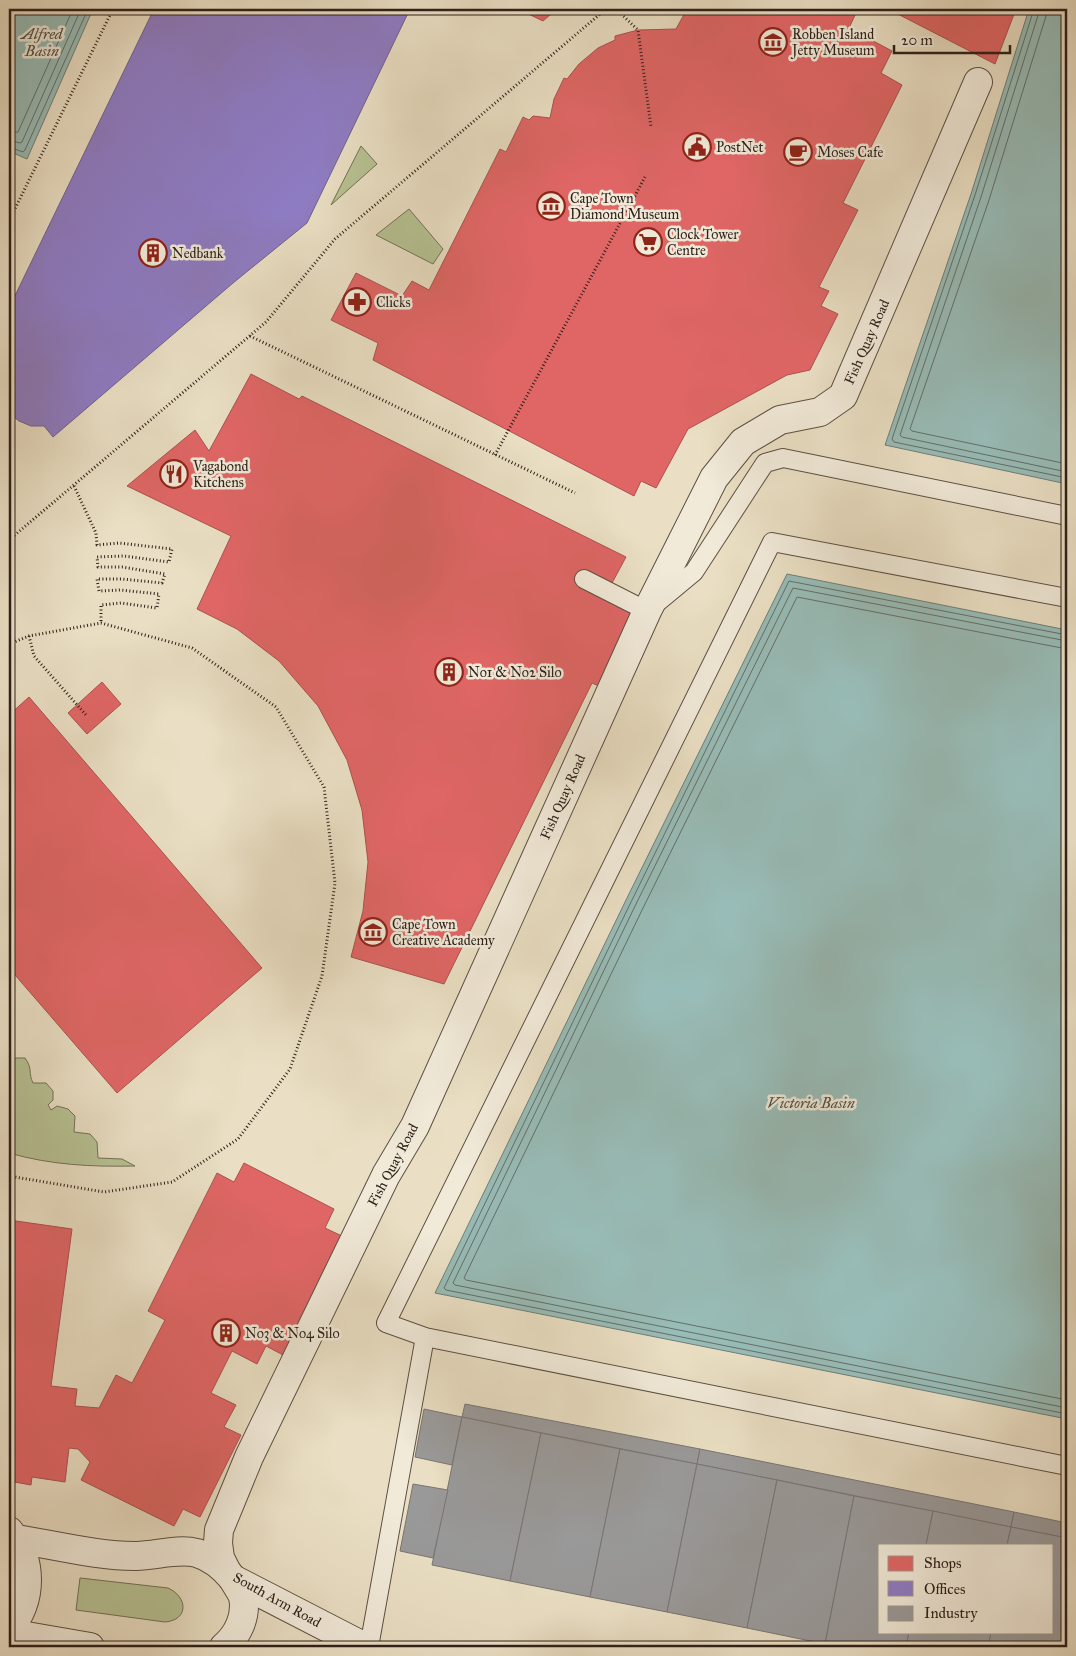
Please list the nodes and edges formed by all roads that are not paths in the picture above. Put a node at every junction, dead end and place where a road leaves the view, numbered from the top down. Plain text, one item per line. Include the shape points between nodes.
1 (978, 82) dead end
2 (1067, 516) edge
3 (584, 579) dead end
4 (1067, 598) edge
5 (646, 611) junction
6 (425, 1337) junction
7 (1067, 1466) edge
8 (12, 1535) edge
9 (230, 1575) junction
10 (9, 1629) edge
11 (9, 1633) edge
12 (90, 1647) edge
13 (224, 1647) edge
14 (332, 1647) edge
15 (367, 1647) edge

1 - 5 street, Fish Quay Road via 843,396 820,412 780,420 744,442 714,478
2 - 5 lane via 783,458 765,463 694,572
3 - 5 lane
4 - 6 lane via 772,542 386,1323
5 - 9 street, Fish Quay Road via 414,1126 386,1175 249,1457 220,1530 220,1558
6 - 7 lane
6 - 15 lane
8 - 9 street, South Arm Road via 115,1555 197,1553 210,1558
8 - 10 street via 23,1554 28,1588 24,1604
9 - 13 street, Fish Quay Road via 242,1596 244,1608 239,1630
9 - 15 street, South Arm Road
11 - 12 street
14 - 15 street

